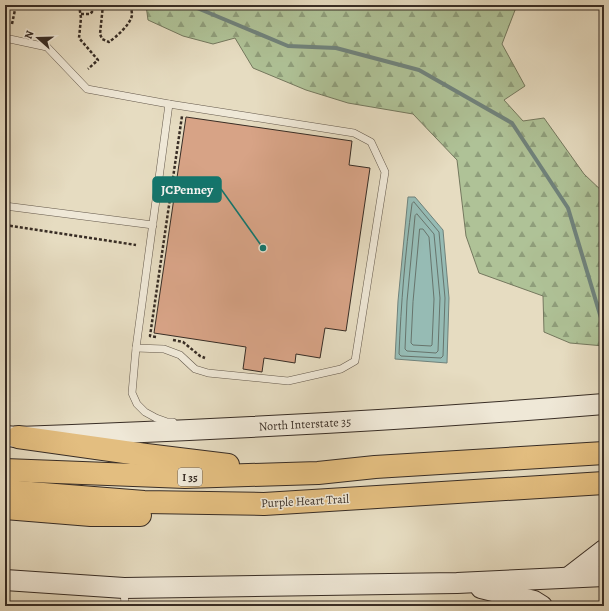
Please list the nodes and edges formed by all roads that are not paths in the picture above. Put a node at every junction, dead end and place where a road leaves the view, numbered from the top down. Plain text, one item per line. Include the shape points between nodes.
1 (5, 38) edge
2 (169, 104) junction
3 (5, 206) edge
4 (153, 225) junction
5 (136, 348) junction
6 (600, 406) edge
7 (183, 422) dead end
8 (191, 422) dead end
9 (301, 425) junction
10 (12, 437) edge
11 (604, 452) edge
12 (375, 467) junction
13 (5, 470) edge
14 (604, 483) edge
15 (5, 491) edge
16 (370, 498) junction
17 (5, 508) edge
18 (604, 550) edge
19 (604, 576) edge
20 (569, 577) junction
21 (5, 580) edge
22 (458, 583) junction
23 (124, 597) edge
24 (542, 606) edge

1 - 2 lane via 47,47 87,89
2 - 4 lane
2 - 5 lane via 354,133 371,142 385,172 355,361 341,369 288,381 208,373 196,369 180,355 164,349
3 - 4 lane
4 - 5 lane
5 - 7 lane via 132,393 137,404 156,418 167,422
6 - 9 main road, North Interstate 35
8 - 9 lane
9 - 10 main road, North Interstate 35
10 - 12 highway via 240,466
11 - 12 highway, I 35
12 - 13 highway, I 35 via 318,473 185,477
14 - 16 highway, Purple Heart Trail / I 35
15 - 16 highway, Purple Heart Trail / I 35 via 166,503 264,504
16 - 17 highway via 312,512 91,515
18 - 20 main road
19 - 20 main road
20 - 22 main road
21 - 23 main road
22 - 23 main road
22 - 24 main road via 534,601

